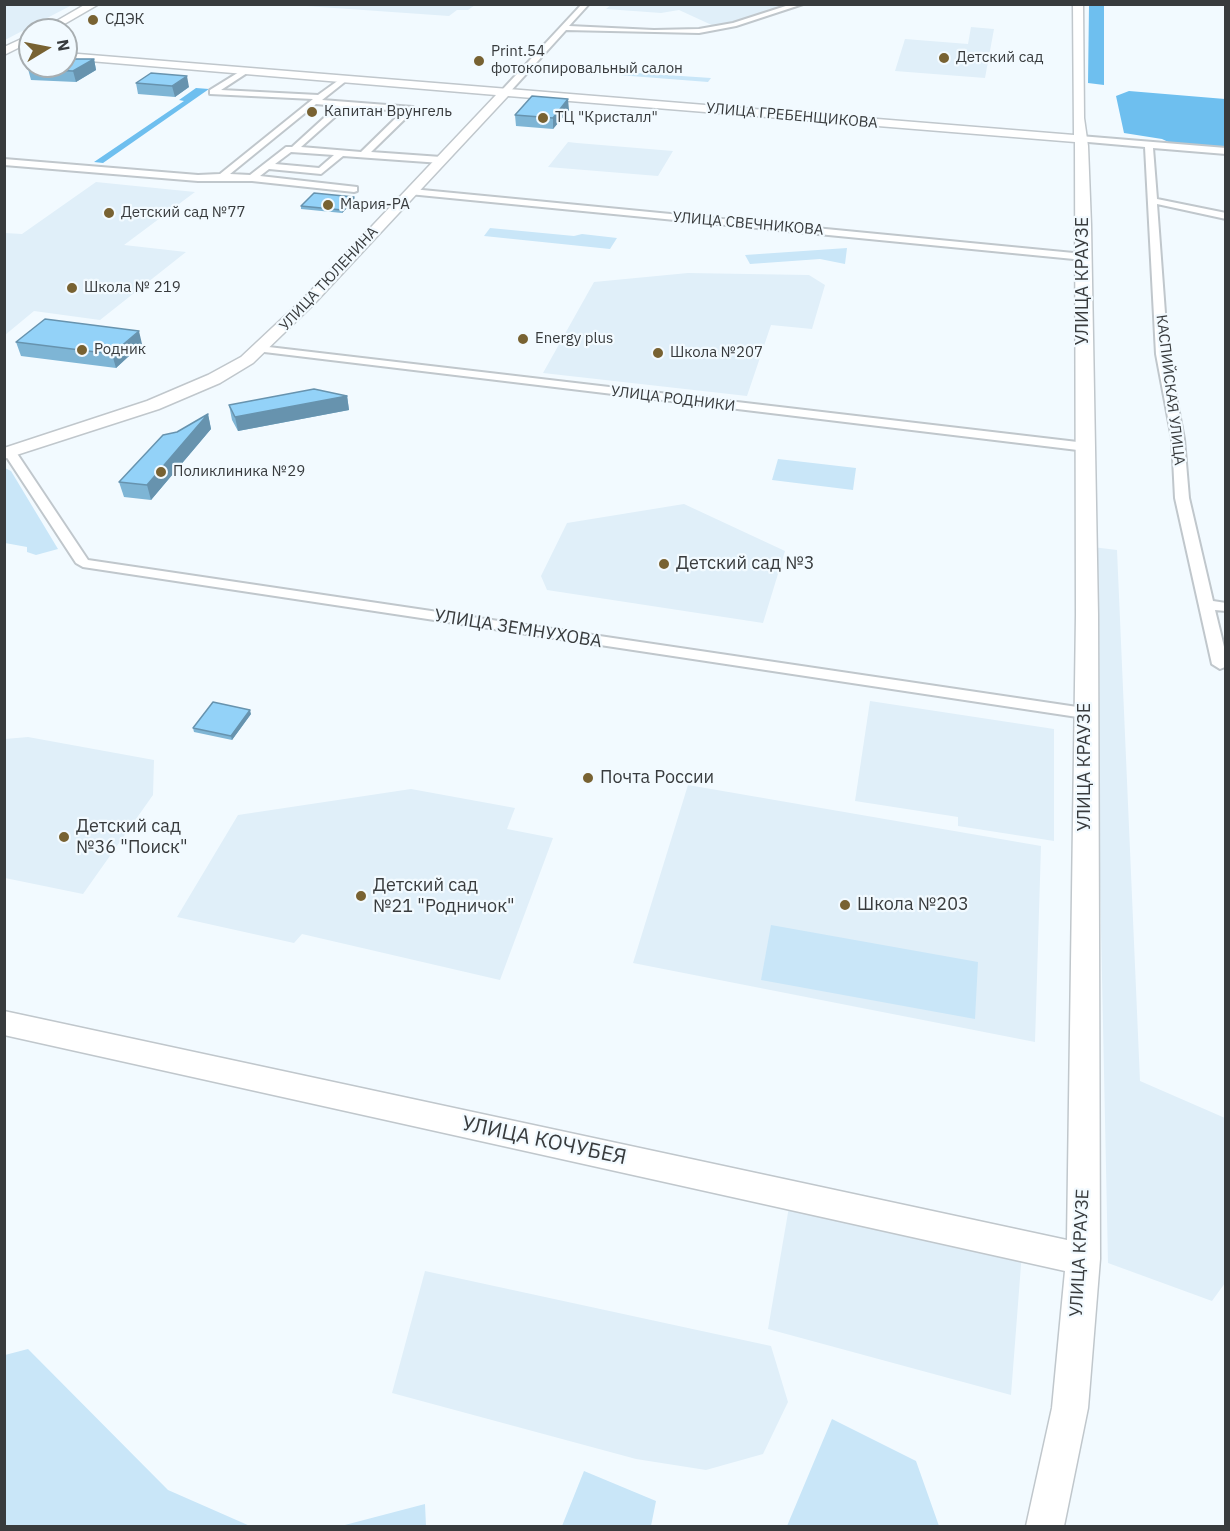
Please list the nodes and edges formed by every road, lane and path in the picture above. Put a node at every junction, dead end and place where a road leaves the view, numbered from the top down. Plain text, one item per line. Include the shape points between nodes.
1 (94, 4) edge
2 (586, 4) edge
3 (800, 4) edge
4 (1078, 4) edge
5 (68, 18) edge
6 (564, 28) junction
7 (18, 44) edge
8 (4, 52) edge
9 (78, 57) edge
10 (244, 71) junction
11 (343, 79) junction
12 (505, 92) junction
13 (315, 99) junction
14 (344, 104) junction
15 (1080, 139) junction
16 (1149, 145) junction
17 (294, 149) junction
18 (1226, 151) edge
19 (341, 153) junction
20 (363, 155) junction
21 (441, 160) junction
22 (4, 162) edge
23 (267, 166) junction
24 (222, 176) junction
25 (252, 178) junction
26 (354, 189) dead end
27 (412, 192) junction
28 (1154, 201) junction
29 (1226, 216) edge
30 (1084, 257) junction
31 (261, 349) junction
32 (1086, 447) junction
33 (7, 453) edge
34 (1207, 604) junction
35 (1226, 607) edge
36 (1220, 664) dead end
37 (1084, 713) junction
38 (4, 1023) edge
39 (1083, 1259) junction
40 (1045, 1527) edge

1 - 5 street
2 - 6 street, УЛИЦА ТЮЛЕНИНА
3 - 6 street via 734,25 699,31
4 - 15 street, УЛИЦА КРАУЗЕ
6 - 12 street, УЛИЦА ТЮЛЕНИНА
7 - 8 street
9 - 10 street, УЛИЦА ГРЕБЕНЩИКОВА
10 - 11 street, УЛИЦА ГРЕБЕНЩИКОВА
10 - 13 street via 213,92
11 - 12 street, УЛИЦА ГРЕБЕНЩИКОВА
11 - 13 street
12 - 15 street, УЛИЦА ГРЕБЕНЩИКОВА
12 - 21 street, УЛИЦА ТЮЛЕНИНА
13 - 14 street
13 - 24 street
14 - 17 street
14 - 20 street via 410,109
15 - 16 street
15 - 30 street, УЛИЦА КРАУЗЕ
16 - 18 street
16 - 28 street, КАСПИЙСКАЯ УЛИЦА
17 - 19 street
17 - 23 street
19 - 20 street
19 - 23 street via 321,171
20 - 21 street
21 - 27 street, УЛИЦА ТЮЛЕНИНА
22 - 24 street via 198,178
23 - 25 street
24 - 25 street
25 - 26 street
27 - 30 street, УЛИЦА СВЕЧНИКОВА
27 - 31 street, УЛИЦА ТЮЛЕНИНА
28 - 29 street
28 - 34 street, КАСПИЙСКАЯ УЛИЦА via 1162,354 1178,439 1182,498
30 - 32 street, УЛИЦА КРАУЗЕ
31 - 32 street, УЛИЦА РОДНИКИ
31 - 33 street, УЛИЦА ТЮЛЕНИНА via 214,379 153,405
32 - 37 street, УЛИЦА КРАУЗЕ
33 - 37 street, УЛИЦА ЗЕМНУХОВА via 83,563
34 - 35 street
34 - 36 street, КАСПИЙСКАЯ УЛИЦА
37 - 39 street, УЛИЦА КРАУЗЕ
38 - 39 street, УЛИЦА КОЧУБЕЯ
39 - 40 street, УЛИЦА КРАУЗЕ via 1070,1408

